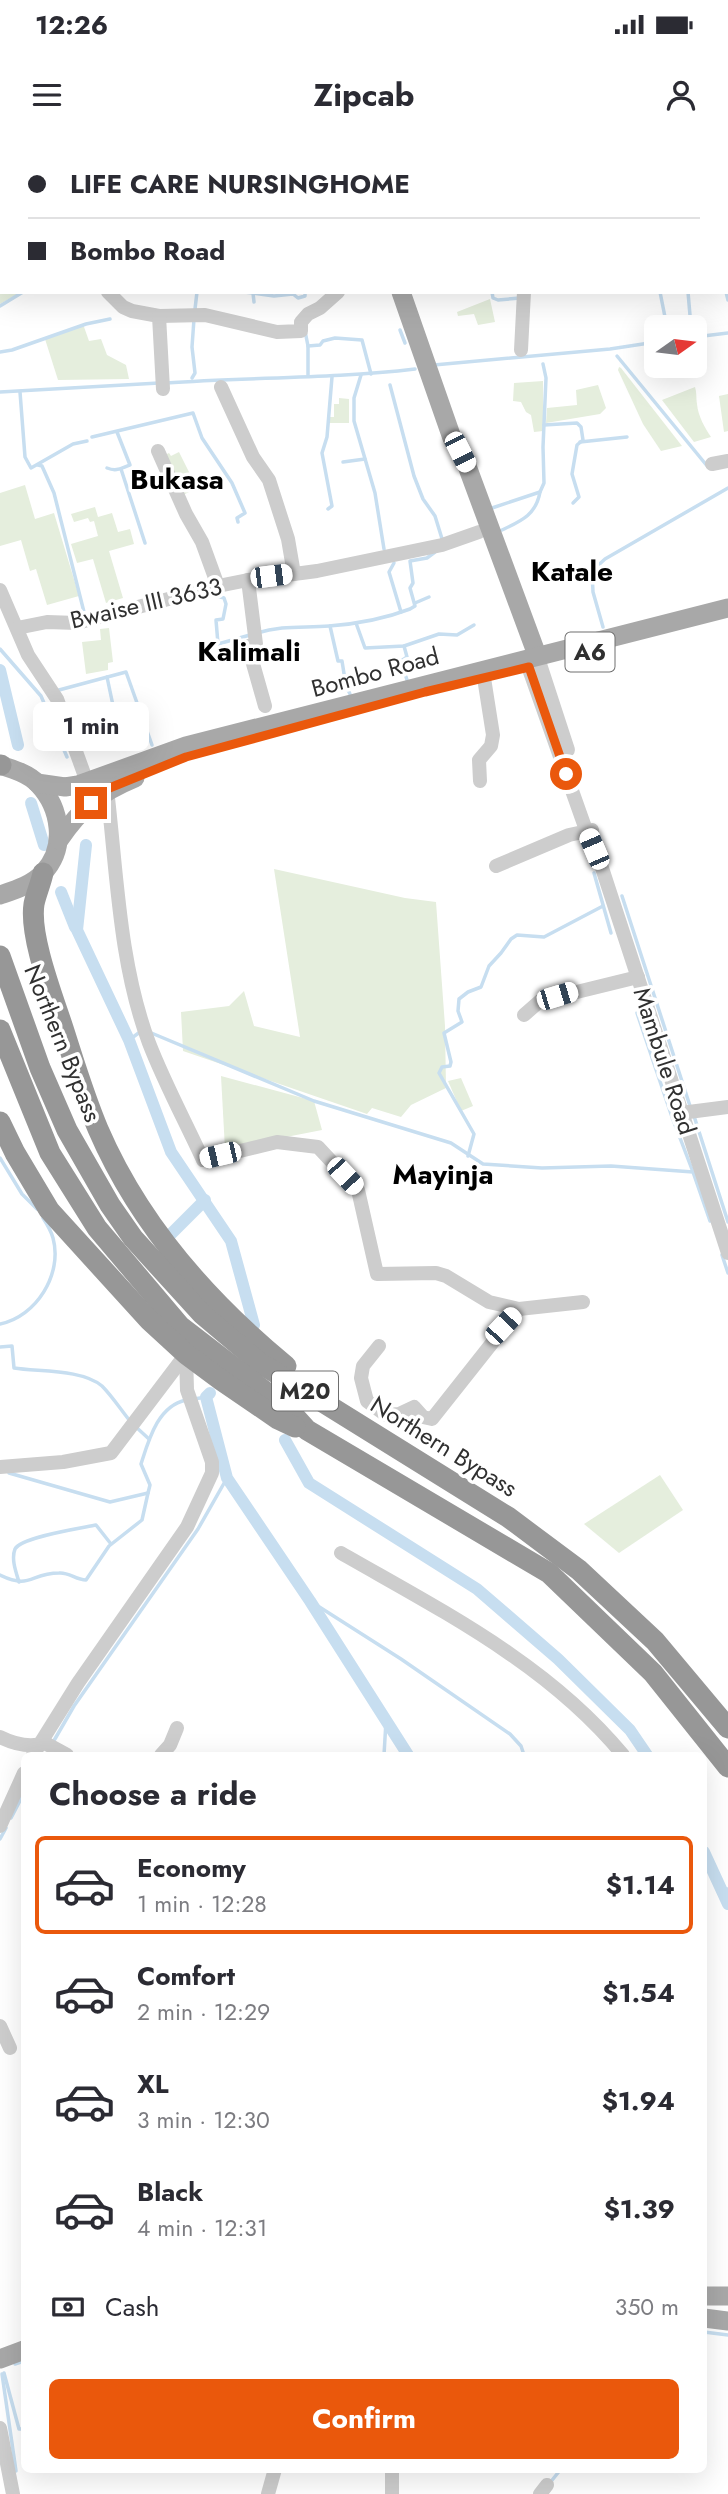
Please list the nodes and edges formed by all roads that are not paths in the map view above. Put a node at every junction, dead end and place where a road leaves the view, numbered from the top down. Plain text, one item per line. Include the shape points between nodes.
1 (110, 294) edge
2 (336, 294) edge
3 (402, 294) edge
4 (524, 294) edge
5 (159, 316) junction
6 (521, 350) dead end
7 (163, 384) dead end
8 (221, 387) dead end
9 (452, 438) junction
10 (158, 451) dead end
11 (728, 461) edge
12 (712, 464) dead end
13 (479, 532) junction
14 (294, 573) junction
15 (248, 580) junction
16 (218, 586) junction
17 (0, 590) edge
18 (728, 608) edge
19 (728, 618) edge
20 (17, 628) junction
21 (533, 661) junction
22 (484, 678) junction
23 (265, 706) dead end
24 (0, 765) edge
25 (480, 781) dead end
26 (87, 782) junction
27 (37, 783) junction
28 (107, 789) junction
29 (590, 830) junction
30 (59, 840) junction
31 (496, 866) dead end
32 (43, 873) junction
33 (0, 895) edge
34 (0, 956) edge
35 (638, 976) junction
36 (524, 1015) dead end
37 (0, 1030) edge
38 (728, 1107) edge
39 (681, 1113) junction
40 (0, 1122) edge
41 (728, 1253) edge
42 (583, 1302) dead end
43 (519, 1309) junction
44 (379, 1346) dead end
45 (186, 1354) junction
46 (328, 1405) junction
47 (307, 1430) junction
48 (0, 1467) edge
49 (341, 1553) dead end
50 (177, 1728) dead end
51 (728, 1728) edge
52 (0, 1737) edge
53 (42, 1748) edge
54 (164, 1752) edge
55 (620, 1752) edge
56 (728, 1767) edge
57 (21, 1780) edge
58 (0, 1826) edge
59 (0, 2026) edge
60 (10, 2049) dead end
61 (707, 2296) edge
62 (728, 2296) edge
63 (707, 2318) edge
64 (728, 2321) edge
65 (21, 2337) edge
66 (0, 2345) edge
67 (21, 2351) edge
68 (0, 2359) edge
69 (0, 2428) edge
70 (274, 2473) edge
71 (392, 2473) edge
72 (13, 2494) edge
73 (268, 2494) edge
74 (392, 2494) edge

1 - 5 street via 123,307
2 - 5 street via 308,314 301,331 277,332 205,315
3 - 9 main road
4 - 6 street
5 - 7 street
8 - 14 street via 253,457 269,480
9 - 13 main road via 457,469
9 - 21 main road via 467,466
10 - 16 street
11 - 12 street
13 - 14 street, Bwaise III 3633 via 442,545
13 - 21 main road
14 - 15 street, Bwaise III 3633
15 - 16 street, Bwaise III 3633
15 - 23 street via 256,644 248,646
16 - 20 street, Bwaise III 3633 via 77,623
17 - 20 street
18 - 21 main road, Bombo Road / A6
19 - 21 main road, Bombo Road / A6
20 - 26 street via 28,655 57,699
21 - 22 main road, Bombo Road
21 - 26 main road, Bombo Road / A6 via 186,746
21 - 29 street, Mambule Road
22 - 25 street via 493,735 491,746 479,760
22 - 28 main road, Bombo Road via 186,757
24 - 27 main road
26 - 27 main road, Bombo Road / A6 via 65,787
27 - 30 main road via 53,808
28 - 30 main road, Bombo Road via 75,816
28 - 43 street via 134,989 149,1042 202,1160 277,1142 318,1147 358,1190 377,1274 436,1273 489,1302
29 - 31 street
29 - 35 street, Mambule Road
30 - 32 main road, Bombo Road
32 - 33 main road
32 - 46 highway via 34,905 38,946 82,1087 119,1171 145,1215 192,1276 251,1337
34 - 46 highway, Northern Bypass / M20 via 67,1130 133,1238 234,1343
35 - 36 street via 540,1001
35 - 39 street, Mambule Road
37 - 47 highway, M20 via 50,1153 97,1228 180,1326 288,1409
38 - 39 street
39 - 41 street, Mambule Road
40 - 45 highway via 49,1210
42 - 43 street
43 - 44 street via 432,1419 414,1407 386,1415 367,1401 363,1366
45 - 47 highway via 278,1419
45 - 48 street via 111,1454
45 - 53 street via 187,1390 212,1473 187,1527 78,1683
46 - 51 highway, Northern Bypass / M20 via 508,1517 579,1570 655,1641
47 - 56 highway, M20 via 549,1573 653,1673
49 - 55 street via 522,1661
50 - 54 street
52 - 53 street
57 - 58 street
59 - 60 street
61 - 62 main road
63 - 64 main road
65 - 66 main road
67 - 68 main road
69 - 72 street
70 - 73 street
71 - 74 street

